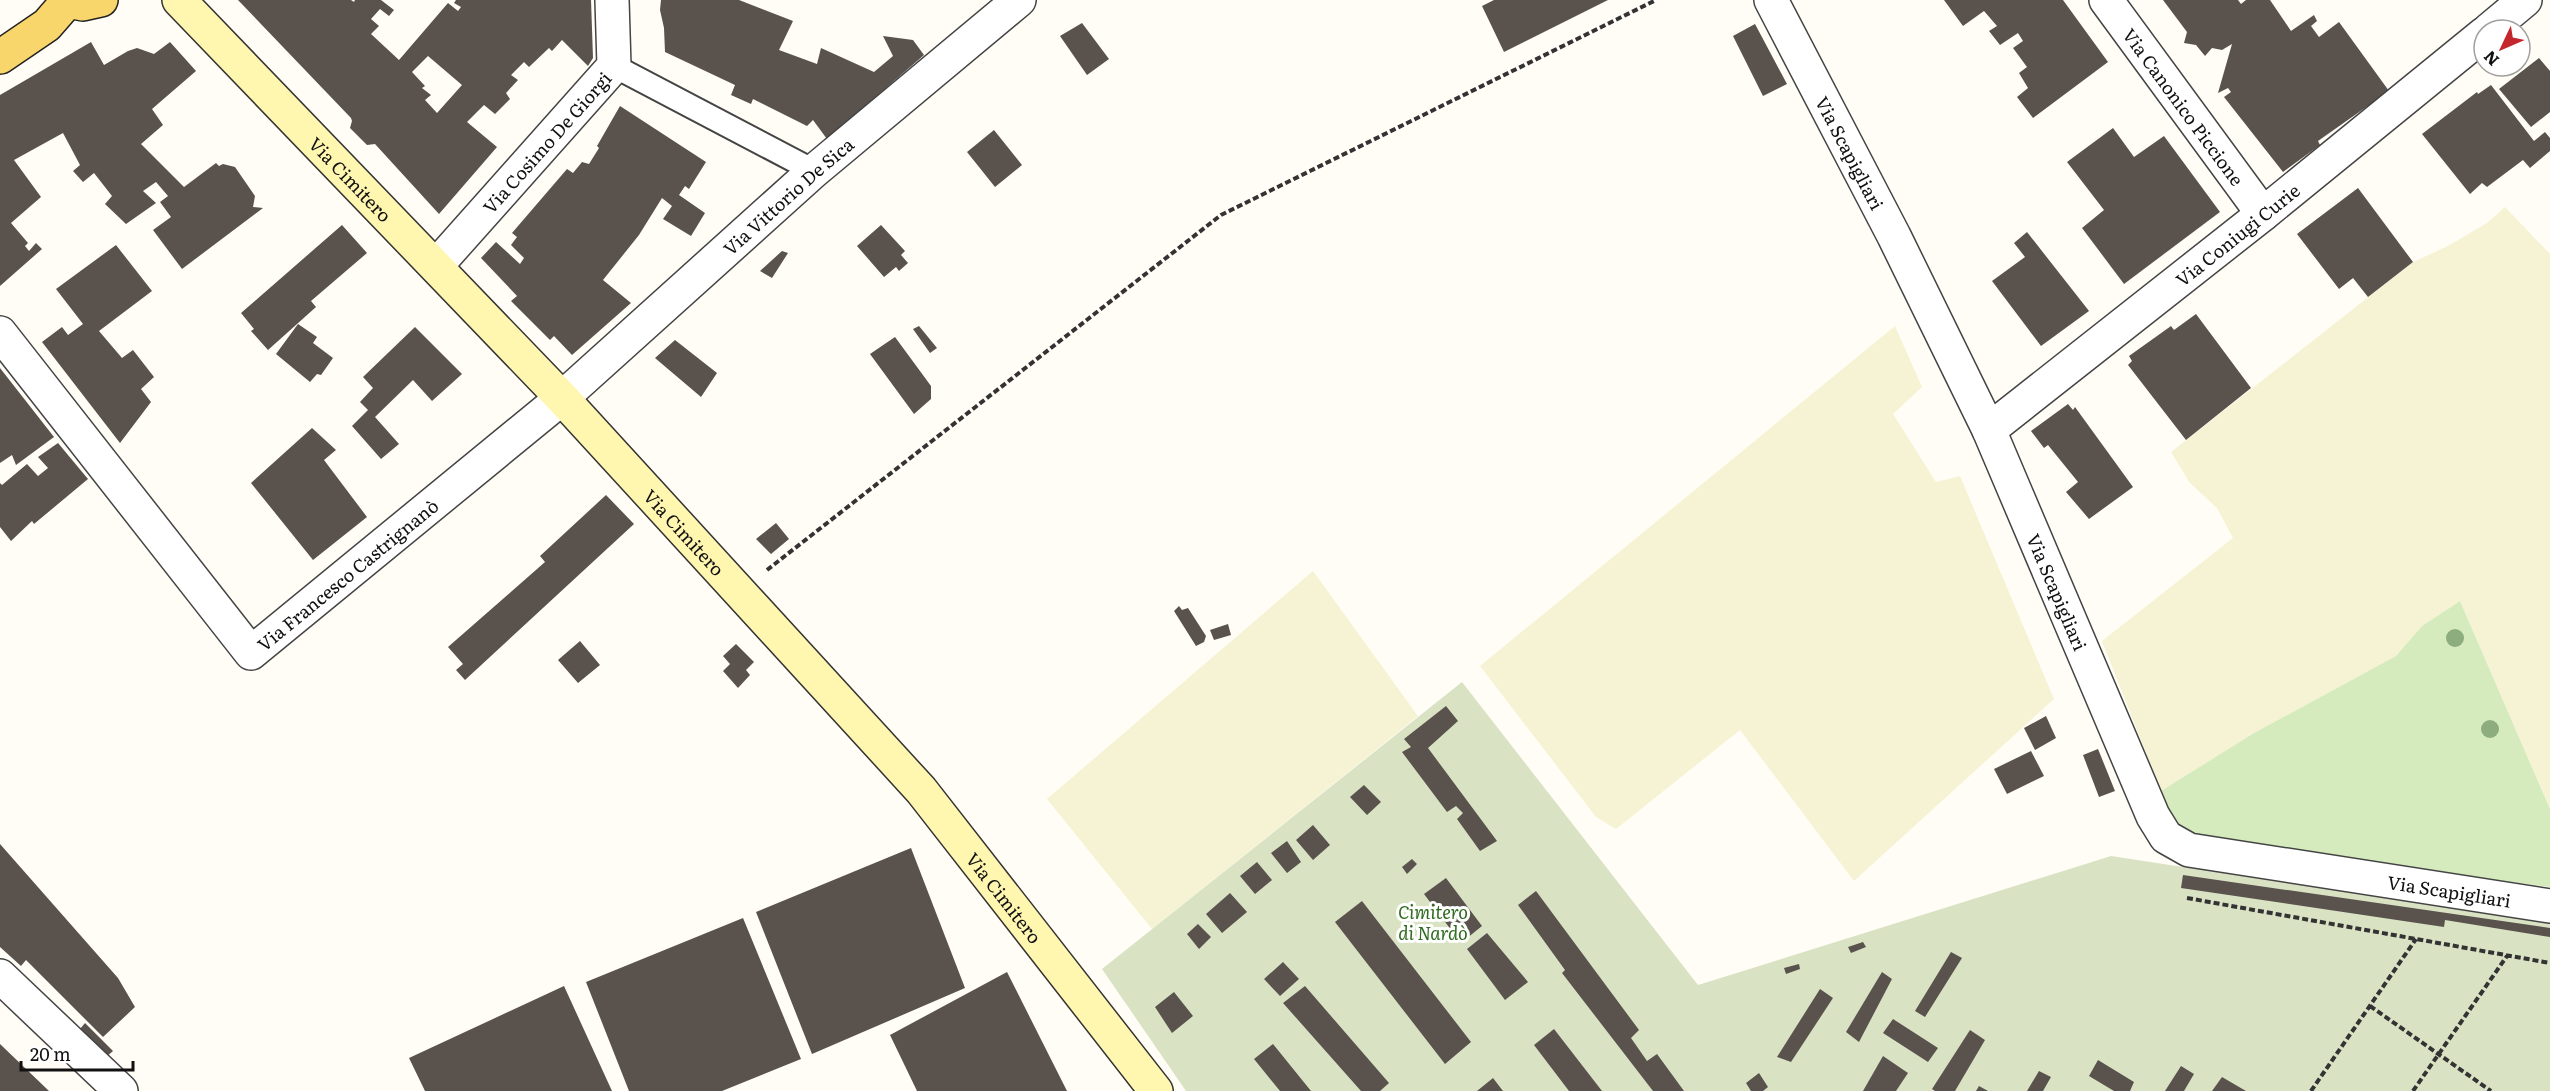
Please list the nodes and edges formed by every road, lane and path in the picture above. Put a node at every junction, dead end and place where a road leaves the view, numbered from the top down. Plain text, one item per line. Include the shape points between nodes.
1 (101, 0) edge
2 (179, 0) edge
3 (612, 0) edge
4 (1019, 0) edge
5 (1656, 0) edge
6 (1771, 0) edge
7 (2106, 0) edge
8 (2525, 0) edge
9 (66, 1) edge
10 (2503, 18) edge
11 (2472, 44) edge
12 (0, 57) edge
13 (614, 66) junction
14 (814, 171) junction
15 (2263, 214) junction
16 (436, 266) junction
17 (0, 333) edge
18 (562, 398) junction
19 (1989, 430) junction
20 (738, 593) junction
21 (2187, 898) dead end
22 (2550, 906) edge
23 (2416, 939) junction
24 (2507, 956) junction
25 (2550, 963) edge
26 (0, 976) edge
27 (2370, 1006) junction
28 (2439, 1054) junction
29 (121, 1091) edge
30 (1155, 1091) edge
31 (2311, 1091) edge
32 (2413, 1091) edge
33 (2491, 1091) edge

1 - 9 main road via 83,4
2 - 16 street, Via Cimitero
3 - 13 street, Via Cosimo De Giorgi
4 - 14 street, Via Vittorio De Sica
5 - 20 path via 1221,215
6 - 19 street, Via Scapigliari
7 - 15 street, Via Canonico Piccione
8 - 10 street
9 - 12 main road via 46,25
11 - 15 street, Via Coniugi Curie
13 - 14 lane
13 - 16 street, Via Cosimo De Giorgi
14 - 18 street, Via Vittorio De Sica
15 - 19 street, Via Coniugi Curie
16 - 18 street, Via Cimitero
17 - 18 street, Via Francesco Castrignanò via 251,653
18 - 20 street, Via Cimitero
19 - 22 street, Via Scapigliari via 2166,837 2189,850
20 - 30 street, Via Cimitero via 921,790
21 - 23 path
23 - 24 path
23 - 27 path
24 - 25 path
24 - 28 path
26 - 29 street
27 - 28 path
27 - 31 path
28 - 32 path
28 - 33 path

